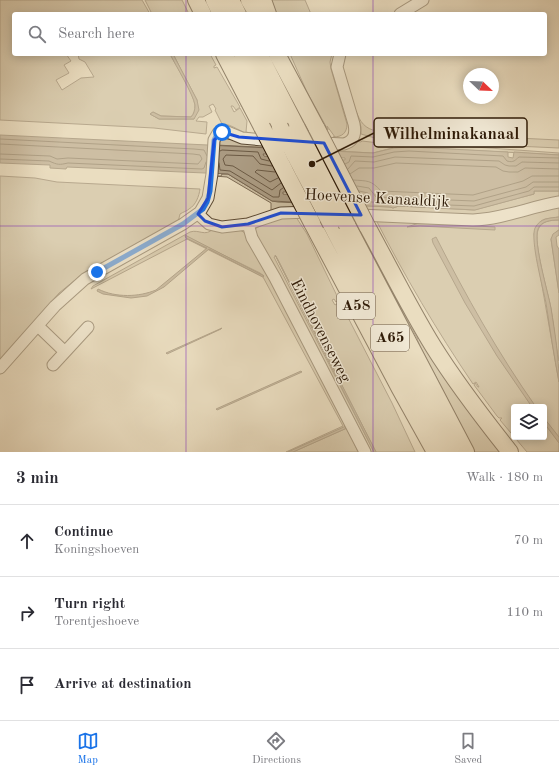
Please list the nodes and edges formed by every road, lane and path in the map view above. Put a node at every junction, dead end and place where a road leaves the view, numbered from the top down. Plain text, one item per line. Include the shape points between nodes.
1 (196, 0) edge
2 (214, 0) edge
3 (231, 0) edge
4 (249, 0) edge
5 (262, 0) edge
6 (423, 0) edge
7 (202, 12) edge
8 (220, 12) edge
9 (237, 12) edge
10 (256, 12) edge
11 (267, 12) edge
12 (403, 12) edge
13 (225, 56) edge
14 (243, 56) edge
15 (260, 56) edge
16 (279, 56) edge
17 (285, 56) edge
18 (340, 56) edge
19 (290, 79) junction
20 (559, 202) edge
21 (198, 214) junction
22 (248, 224) junction
23 (38, 326) junction
24 (88, 327) dead end
25 (65, 352) junction
26 (53, 365) dead end
27 (0, 368) edge
28 (400, 388) junction
29 (365, 452) edge
30 (424, 452) edge
31 (435, 452) edge
32 (449, 452) edge
33 (466, 452) edge
34 (510, 452) edge

1 - 7 highway
2 - 8 highway
3 - 9 highway
4 - 10 highway
5 - 11 highway
6 - 12 street
13 - 28 highway, A58, bridge
14 - 32 highway, A65, bridge
15 - 33 highway, A65, bridge
16 - 19 highway
17 - 19 highway
18 - 21 street via 337,67 355,129 350,141 337,144 255,140 225,131 217,134 213,146 208,198
19 - 34 highway, bridge via 407,302 434,347
20 - 22 street, Hoevense Kanaaldijk via 487,220 294,212 281,213
21 - 22 street, Hoevense Kanaaldijk via 212,225 222,227
21 - 23 street via 85,279
22 - 29 street, Eindhovenseweg via 252,238
23 - 25 street
23 - 27 street
24 - 25 street
25 - 26 street
28 - 30 highway, A58
28 - 31 highway, A58

